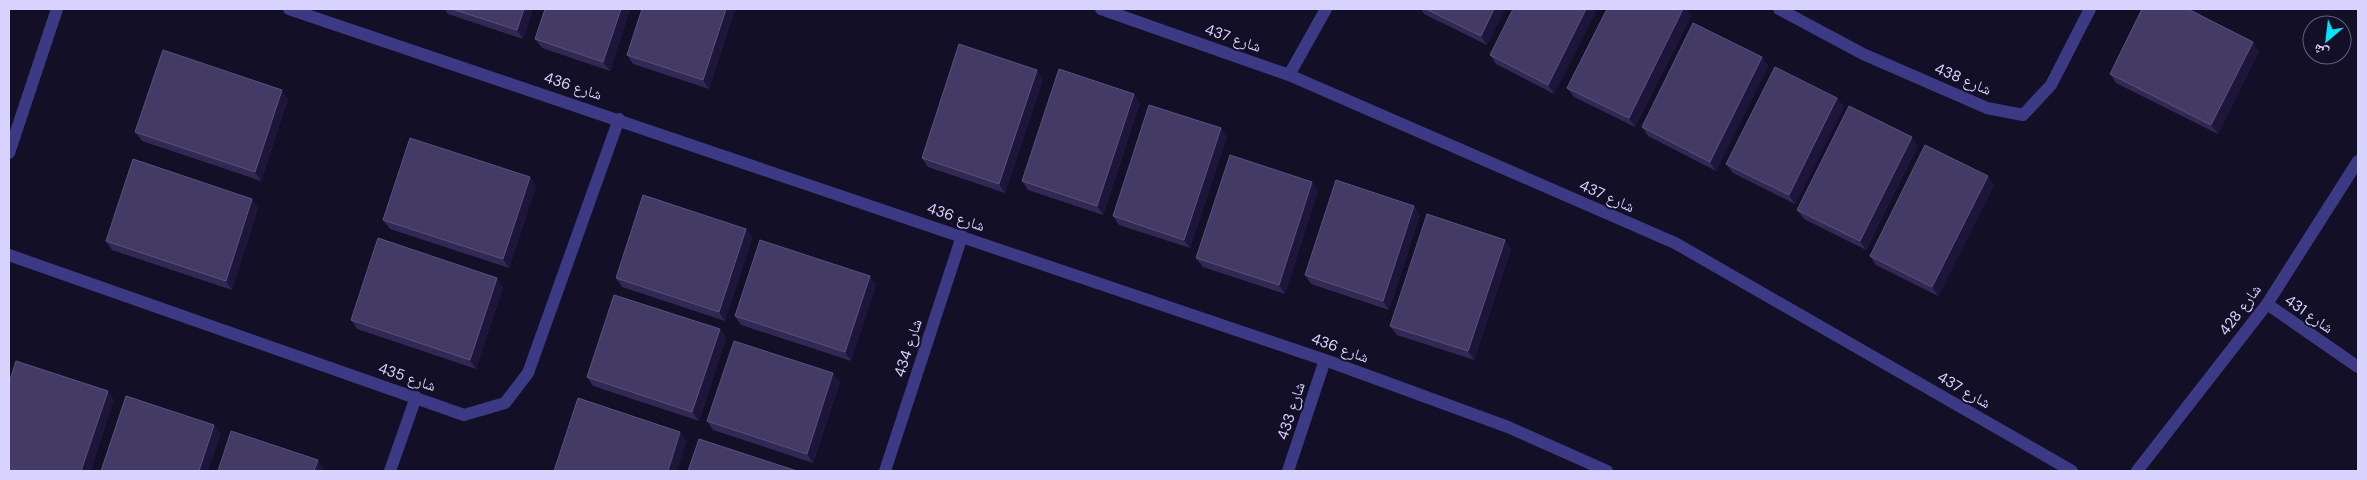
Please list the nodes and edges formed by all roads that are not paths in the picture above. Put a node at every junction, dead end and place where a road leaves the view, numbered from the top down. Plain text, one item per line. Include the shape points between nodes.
1 (57, 9) edge
2 (290, 9) edge
3 (1101, 9) edge
4 (1326, 9) edge
5 (1779, 9) edge
6 (2090, 9) edge
7 (1288, 75) junction
8 (619, 119) junction
9 (9, 153) edge
10 (2358, 161) edge
11 (962, 236) junction
12 (9, 255) edge
13 (2266, 304) junction
14 (1325, 360) junction
15 (2358, 368) edge
16 (416, 397) junction
17 (390, 471) edge
18 (885, 471) edge
19 (1288, 471) edge
20 (1607, 471) edge
21 (2072, 471) edge
22 (2137, 471) edge

1 - 9 street
2 - 8 street, شارع 436
3 - 7 street, شارع 437
4 - 7 street
5 - 6 street, شارع 438 via 1872,58 1987,108 2024,116 2051,85
7 - 21 street, شارع 437 via 1675,243
8 - 11 street, شارع 436
8 - 16 street, شارع 435 via 528,373 505,403 464,414
10 - 13 street, شارع 428
11 - 14 street, شارع 436
11 - 18 street, شارع 434
12 - 16 street, شارع 435
13 - 15 street, شارع 431
13 - 22 street, شارع 428
14 - 19 street, شارع 433
14 - 20 street, شارع 436 via 1508,426
16 - 17 street

